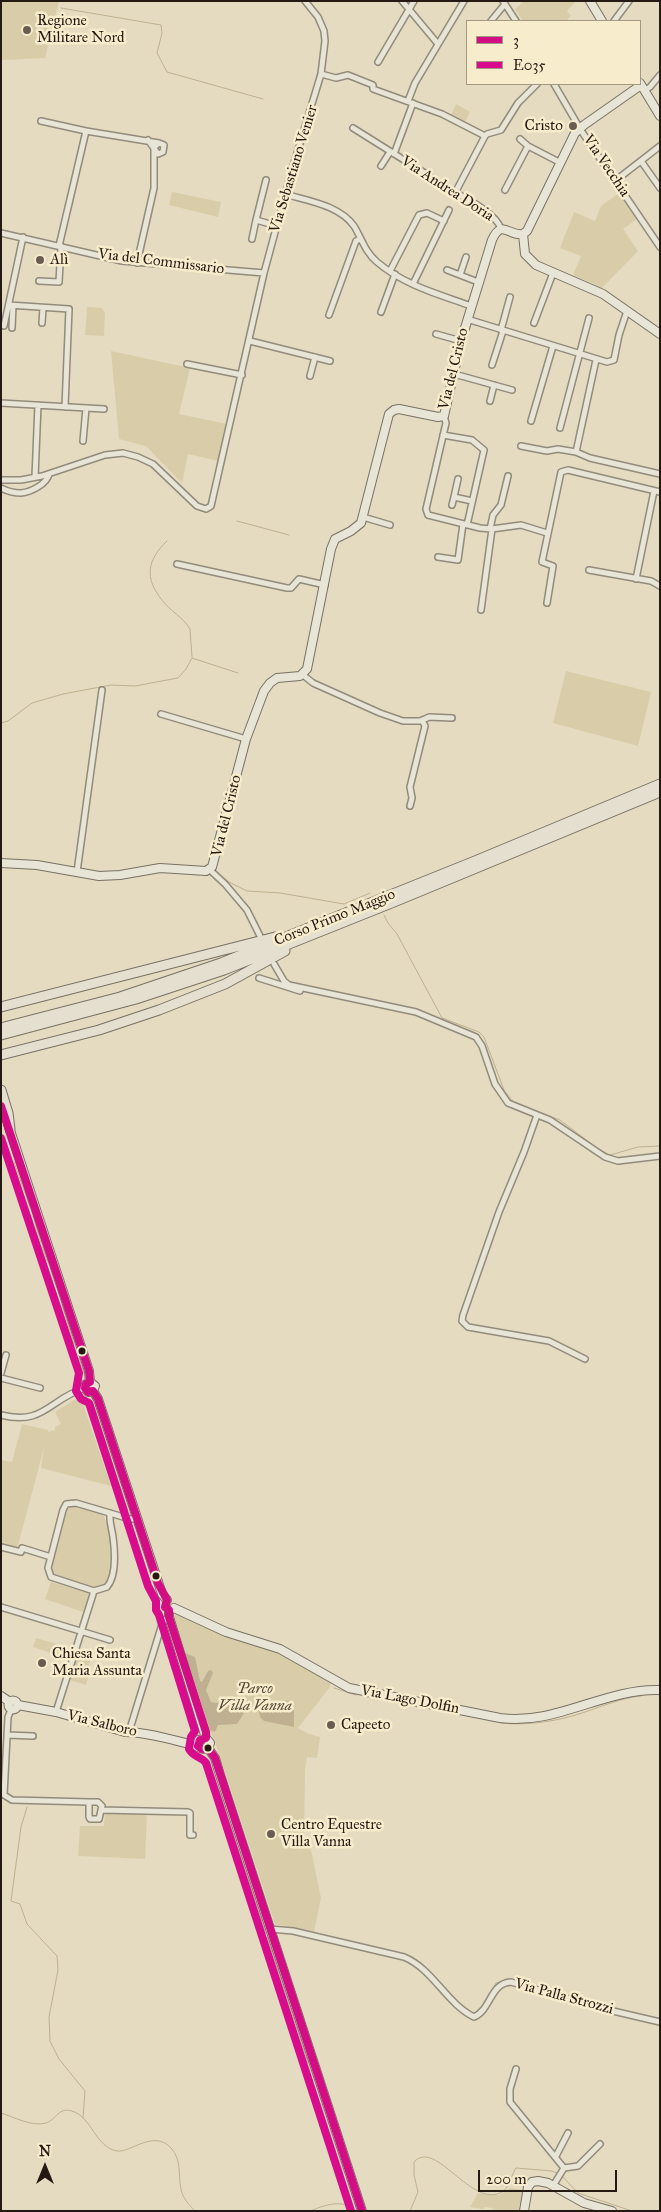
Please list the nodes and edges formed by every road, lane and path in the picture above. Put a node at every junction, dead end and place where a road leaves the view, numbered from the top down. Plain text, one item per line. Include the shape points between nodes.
1 (305, 1) edge
2 (402, 1) edge
3 (414, 1) edge
4 (464, 1) edge
5 (590, 1) edge
6 (629, 1) edge
7 (504, 2) edge
8 (409, 10) junction
9 (492, 20) edge
10 (515, 20) edge
11 (601, 20) edge
12 (615, 20) edge
13 (438, 44) junction
14 (378, 62) dead end
15 (321, 74) junction
16 (660, 75) edge
17 (536, 85) edge
18 (555, 85) edge
19 (642, 86) edge
20 (410, 102) junction
21 (660, 116) edge
22 (41, 121) dead end
23 (354, 128) dead end
24 (580, 128) junction
25 (86, 131) junction
26 (485, 136) junction
27 (520, 139) dead end
28 (148, 140) junction
29 (159, 143) junction
30 (528, 146) junction
31 (660, 146) edge
32 (154, 148) junction
33 (162, 153) junction
34 (392, 153) junction
35 (559, 162) junction
36 (641, 162) junction
37 (155, 165) junction
38 (381, 166) dead end
39 (266, 180) dead end
40 (615, 181) junction
41 (660, 188) edge
42 (505, 190) dead end
43 (455, 193) junction
44 (285, 194) junction
45 (449, 210) dead end
46 (256, 220) junction
47 (444, 221) junction
48 (276, 226) junction
49 (501, 229) junction
50 (1, 233) edge
51 (523, 234) junction
52 (24, 237) junction
53 (252, 238) dead end
54 (360, 238) junction
55 (60, 246) junction
56 (660, 247) edge
57 (466, 257) dead end
58 (136, 263) junction
59 (447, 270) dead end
60 (390, 271) junction
61 (264, 273) junction
62 (395, 274) junction
63 (553, 274) junction
64 (460, 275) junction
65 (39, 281) dead end
66 (478, 282) junction
67 (413, 284) junction
68 (510, 297) dead end
69 (11, 305) junction
70 (471, 306) junction
71 (43, 308) junction
72 (627, 311) junction
73 (381, 312) dead end
74 (329, 315) dead end
75 (589, 318) dead end
76 (467, 319) junction
77 (42, 323) dead end
78 (534, 323) dead end
79 (1, 326) edge
80 (12, 328) dead end
81 (502, 330) junction
82 (436, 334) dead end
83 (660, 334) edge
84 (250, 341) junction
85 (461, 341) junction
86 (553, 346) junction
87 (578, 355) junction
88 (315, 357) junction
89 (596, 360) junction
90 (330, 361) dead end
91 (188, 364) dead end
92 (492, 365) dead end
93 (454, 374) junction
94 (242, 376) junction
95 (310, 376) dead end
96 (494, 385) junction
97 (512, 390) dead end
98 (490, 401) dead end
99 (1, 404) edge
100 (38, 405) junction
101 (65, 407) junction
102 (86, 408) junction
103 (104, 409) dead end
104 (444, 416) junction
105 (531, 421) dead end
106 (560, 428) dead end
107 (443, 435) junction
108 (83, 441) dead end
109 (521, 446) dead end
110 (576, 452) junction
111 (49, 474) junction
112 (660, 474) edge
113 (508, 476) dead end
114 (35, 477) junction
115 (458, 479) dead end
116 (1, 480) edge
117 (1, 488) edge
118 (657, 491) edge
119 (454, 497) junction
120 (472, 501) junction
121 (452, 505) dead end
122 (363, 517) junction
123 (465, 524) junction
124 (390, 525) dead end
125 (491, 529) junction
126 (547, 532) junction
127 (438, 557) dead end
128 (177, 564) dead end
129 (589, 570) dead end
130 (636, 579) junction
131 (325, 585) junction
132 (660, 586) edge
133 (547, 603) dead end
134 (481, 610) dead end
135 (303, 675) junction
136 (102, 690) dead end
137 (162, 714) dead end
138 (452, 718) dead end
139 (422, 720) junction
140 (246, 740) junction
141 (660, 784) edge
142 (660, 792) edge
143 (410, 806) dead end
144 (1, 863) edge
145 (210, 870) junction
146 (77, 872) junction
147 (334, 926) junction
148 (313, 927) junction
149 (260, 936) dead end
150 (274, 964) dead end
151 (259, 978) dead end
152 (340, 996) junction
153 (100, 1006) junction
154 (1, 1007) edge
155 (1, 1028) edge
156 (1, 1036) edge
157 (3, 1057) edge
158 (1, 1090) edge
159 (1, 1105) edge
160 (537, 1115) junction
161 (10, 1129) junction
162 (660, 1156) edge
163 (6, 1355) dead end
164 (585, 1360) dead end
165 (1, 1373) edge
166 (1, 1378) edge
167 (89, 1387) junction
168 (40, 1388) dead end
169 (1, 1415) edge
170 (110, 1513) junction
171 (137, 1519) junction
172 (1, 1547) edge
173 (51, 1557) junction
174 (94, 1591) junction
175 (1, 1607) edge
176 (171, 1612) junction
177 (81, 1631) junction
178 (110, 1640) dead end
179 (660, 1690) edge
180 (1, 1696) edge
181 (13, 1706) junction
182 (56, 1712) junction
183 (129, 1732) junction
184 (7, 1735) junction
185 (33, 1736) dead end
186 (203, 1738) junction
187 (187, 1743) junction
188 (199, 1747) junction
189 (208, 1748) junction
190 (89, 1802) junction
191 (102, 1810) junction
192 (193, 1835) dead end
193 (270, 1929) junction
194 (660, 2022) edge
195 (516, 2069) dead end
196 (568, 2133) dead end
197 (600, 2144) dead end
198 (556, 2156) junction
199 (563, 2170) junction
200 (554, 2184) junction
201 (362, 2211) edge
202 (524, 2211) edge
203 (612, 2211) edge

1 - 15 street, Via Sebastiano Venier via 324,31
2 - 8 street
3 - 8 street
4 - 13 street
5 - 11 street
6 - 12 street
7 - 9 street
7 - 10 street
8 - 13 street
8 - 14 street
13 - 20 street via 415,82
15 - 20 street via 336,78 348,75 373,85 373,89
15 - 44 street, Via Sebastiano Venier
16 - 19 street via 650,87
17 - 26 street via 518,103 501,130
18 - 24 street, Via Vecchia
19 - 21 street
19 - 24 street
20 - 26 street
20 - 34 street
22 - 25 street
23 - 34 street, Via Andrea Doria
24 - 35 street
24 - 40 street, Via Vecchia
25 - 28 street
25 - 55 street
26 - 43 street
27 - 30 street
28 - 29 street
28 - 32 street
29 - 32 street
29 - 33 street via 165,147
30 - 35 street
30 - 42 street
31 - 36 street
32 - 33 street via 156,153
32 - 37 street
33 - 37 street
34 - 38 street, Via Andrea Doria
34 - 43 street, Via Andrea Doria
35 - 51 street
36 - 40 street
36 - 41 street
37 - 58 street via 154,188
39 - 46 street
40 - 56 street, Via Vecchia
43 - 49 street, Via Andrea Doria via 490,214
44 - 48 street, Via Sebastiano Venier
44 - 54 street via 324,206 345,217
45 - 47 street
46 - 48 street
46 - 53 street
47 - 60 street via 427,213 419,215
47 - 67 street
48 - 61 street, Via Sebastiano Venier
49 - 51 street
49 - 66 street, Via del Cristo via 492,240
50 - 52 street, Via del Commissario
51 - 63 street via 527,256
52 - 55 street, Via del Commissario
52 - 69 street
54 - 60 street via 372,257
54 - 74 street via 356,241
55 - 58 street, Via del Commissario
55 - 65 street via 58,282
57 - 64 street
58 - 61 street, Via del Commissario
59 - 64 street
60 - 62 street
61 - 84 street, Via Sebastiano Venier
62 - 67 street
62 - 73 street
63 - 72 street via 603,294
63 - 78 street
64 - 66 street
66 - 70 street, Via del Cristo
67 - 70 street
68 - 81 street
69 - 71 street
69 - 79 street via 4,326
69 - 80 street
70 - 76 street, Via del Cristo
71 - 77 street
71 - 101 street via 69,309
72 - 83 street
72 - 89 street via 614,360
75 - 87 street
76 - 81 street
76 - 85 street, Via del Cristo
81 - 86 street
81 - 92 street
82 - 85 street
84 - 88 street
84 - 94 street, Via Sebastiano Venier
85 - 93 street, Via del Cristo
86 - 87 street
86 - 105 street
87 - 89 street
87 - 106 street
88 - 90 street
88 - 95 street
89 - 110 street
91 - 94 street
93 - 96 street
93 - 104 street, Via del Cristo
94 - 111 street, Via Sebastiano Venier via 214,498 206,509 192,502 153,464 130,454 105,455
96 - 97 street
96 - 98 street
99 - 100 street
100 - 101 street
100 - 114 street
101 - 102 street
102 - 103 street
102 - 108 street
104 - 107 street
104 - 122 street, Via del Cristo via 399,409 391,412
107 - 120 street via 477,442 483,447
107 - 123 street via 426,512 430,516
109 - 110 street
110 - 112 street
111 - 114 street, Via Sebastiano Venier
111 - 117 street, Via Sebastiano Venier via 43,483 28,492
113 - 125 street
114 - 116 street, Via Sebastiano Venier
115 - 119 street
118 - 126 street via 564,470 559,475
118 - 130 street
119 - 120 street
119 - 121 street
120 - 123 street
122 - 124 street
122 - 131 street via 358,527 335,539
123 - 125 street
123 - 127 street via 458,560
125 - 126 street via 517,525
125 - 134 street
126 - 133 street via 544,564 553,566
128 - 131 street via 287,588 299,579
129 - 130 street
130 - 132 street
131 - 135 street via 309,663
135 - 139 street via 313,683 380,714 403,720
135 - 140 street, Via del Cristo via 277,678 270,683 260,700
136 - 146 street
137 - 140 street
138 - 139 street via 429,717
139 - 143 street via 425,726 410,786
140 - 145 street, Via del Cristo via 215,863
141 - 148 highway, Corso Primo Maggio
142 - 147 highway, Corso Primo Maggio
144 - 146 street, Via del Cristo via 37,864
145 - 146 street, Via del Cristo via 160,868 108,876
145 - 149 street via 247,910
147 - 153 highway, Corso Primo Maggio via 215,973
147 - 157 highway via 319,937 210,990 130,1020
148 - 153 highway, Corso Primo Maggio
148 - 154 highway
150 - 152 street via 289,985
151 - 152 street via 293,990 328,997
152 - 160 street via 416,1012 476,1037 495,1084 508,1103
153 - 155 highway, Corso Primo Maggio
153 - 156 highway, Corso Primo Maggio
158 - 161 highway
159 - 161 street
160 - 162 street via 567,1131 605,1158
160 - 164 street via 478,1270 462,1322 468,1327 549,1341
161 - 167 street via 89,1372
163 - 165 street
166 - 168 street
167 - 169 street via 67,1396 38,1415 19,1418
167 - 171 street via 98,1399
170 - 171 street
170 - 173 street via 76,1503 66,1504
170 - 174 street via 114,1550 112,1578 107,1587
171 - 176 street via 162,1594 166,1600 174,1600 176,1605
172 - 173 street via 21,1552 22,1548
173 - 174 street via 48,1572 51,1577
174 - 177 street
175 - 177 street
176 - 179 street, Via Lago Dolfin via 280,1649 349,1688 512,1720 575,1709 634,1691
176 - 183 street via 163,1621
176 - 186 street via 204,1725
177 - 178 street
177 - 182 street
180 - 181 street, Via Salboro
181 - 182 street, Via Salboro
181 - 184 street via 8,1717
182 - 183 street, Via Salboro
183 - 187 street, Via Salboro
184 - 185 street
184 - 190 street via 4,1794 12,1800
186 - 187 street, Via Salboro
186 - 188 street
186 - 189 street via 210,1743
187 - 188 street, Via Salboro
188 - 189 street via 202,1750
189 - 193 street via 215,1758
190 - 191 street via 101,1804
190 - 191 street via 90,1819 100,1819
191 - 192 street via 188,1812 190,1835
193 - 194 street, Via Palla Strozzi via 302,1933 410,1959 446,1995 474,2017 480,2014 499,1985 511,1982
193 - 201 street via 319,2068
195 - 198 street via 510,2102
196 - 198 street
197 - 199 street via 578,2166
198 - 199 street
199 - 200 street
200 - 202 street via 532,2182 526,2194
200 - 203 street via 584,2203

